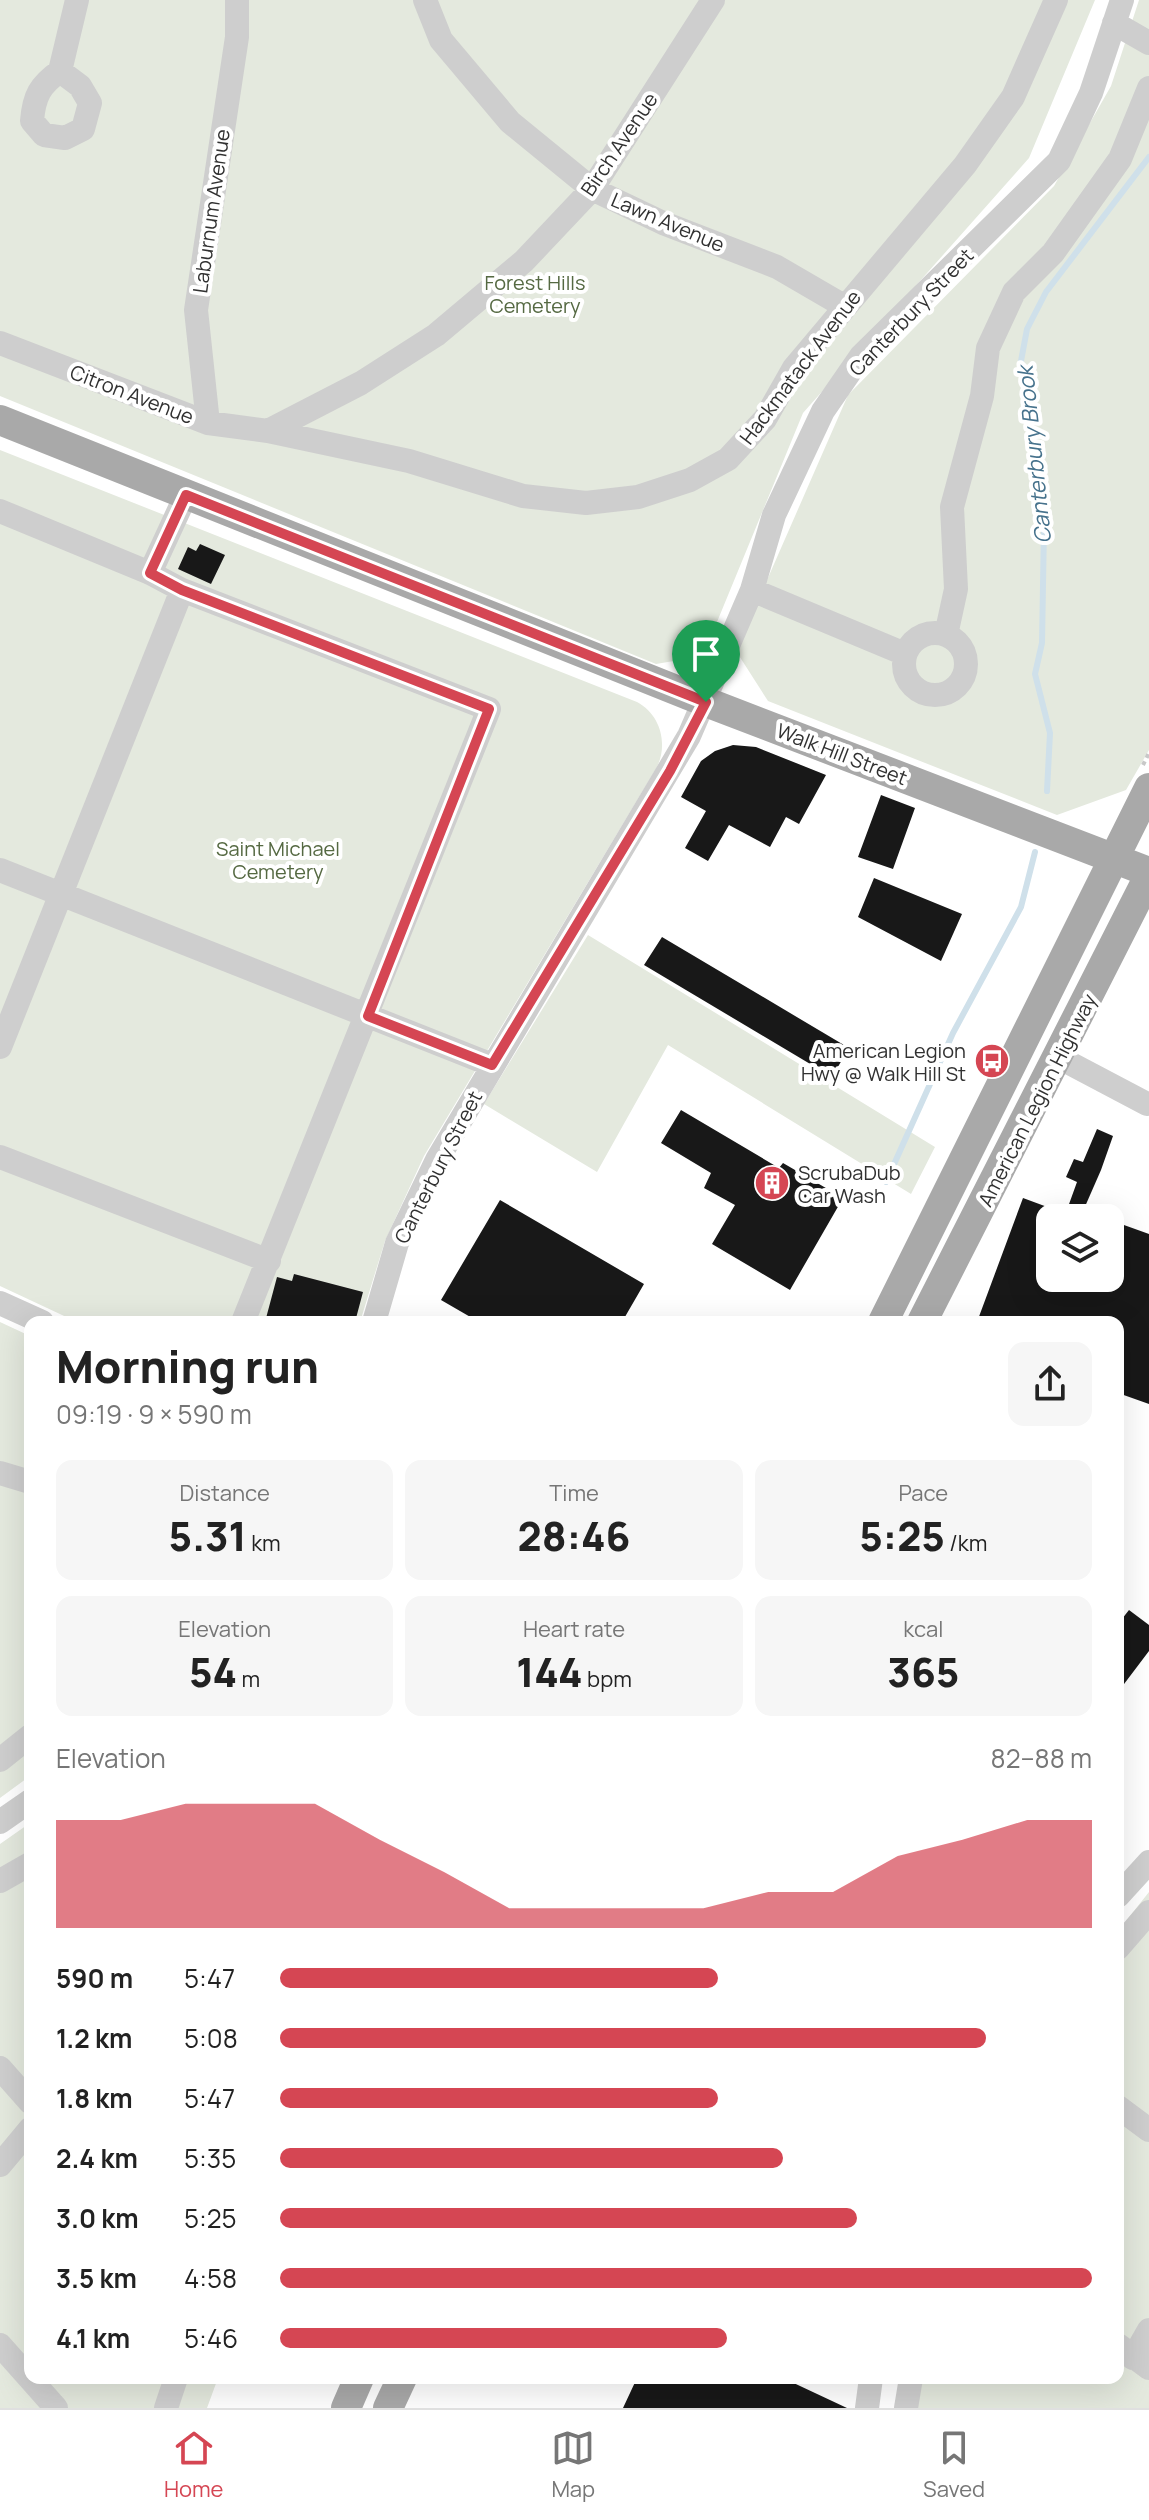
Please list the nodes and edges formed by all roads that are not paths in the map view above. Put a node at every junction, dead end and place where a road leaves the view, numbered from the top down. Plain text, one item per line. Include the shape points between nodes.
1 (77, 0) edge
2 (237, 0) edge
3 (425, 0) edge
4 (713, 0) edge
5 (1056, 0) edge
6 (1118, 12) edge
7 (1149, 43) edge
8 (60, 71) dead end
9 (1149, 88) edge
10 (592, 189) junction
11 (844, 306) junction
12 (0, 343) edge
13 (0, 420) edge
14 (208, 423) junction
15 (268, 431) junction
16 (186, 495) junction
17 (0, 511) edge
18 (150, 573) junction
19 (182, 590) junction
20 (752, 590) junction
21 (946, 635) junction
22 (905, 654) junction
23 (706, 702) junction
24 (1149, 788) edge
25 (1112, 857) junction
26 (0, 870) edge
27 (1149, 874) edge
28 (61, 895) junction
29 (368, 1016) junction
30 (0, 1047) edge
31 (1058, 1057) junction
32 (492, 1065) junction
33 (1147, 1104) edge
34 (0, 1157) edge
35 (269, 1261) junction
36 (0, 1303) edge
37 (29, 1316) edge
38 (246, 1316) edge
39 (376, 1316) edge
40 (886, 1316) edge
41 (925, 1316) edge
42 (0, 1473) edge
43 (24, 1480) edge
44 (24, 1741) edge
45 (0, 1760) edge
46 (24, 1805) edge
47 (0, 1822) edge
48 (1149, 1862) edge
49 (24, 1867) edge
50 (0, 1881) edge
51 (1124, 1889) edge
52 (1147, 1918) edge
53 (1124, 1942) edge
54 (0, 2068) edge
55 (24, 2095) edge
56 (1124, 2111) edge
57 (1149, 2130) edge
58 (24, 2136) edge
59 (0, 2165) edge
60 (1149, 2330) edge
61 (0, 2345) edge
62 (1133, 2357) edge
63 (24, 2372) edge
64 (35, 2384) edge
65 (174, 2384) edge
66 (356, 2384) edge
67 (399, 2384) edge
68 (870, 2384) edge
69 (910, 2384) edge
70 (56, 2408) edge
71 (166, 2408) edge
72 (346, 2408) edge
73 (388, 2408) edge
74 (867, 2408) edge
75 (906, 2408) edge

1 - 8 street
2 - 14 street, Laburnum Avenue via 237,37 196,310
3 - 10 street, Lawn Avenue via 441,40 510,122
4 - 10 street, Birch Avenue
5 - 11 street, Hackmatack Avenue via 1013,97 965,165
6 - 7 street
6 - 20 street, Canterbury Street via 1091,93 1059,161 861,356 823,411 774,515
9 - 21 street via 1120,159 1053,253 1014,292 988,348 982,396 952,507 956,589
10 - 11 street, Lawn Avenue via 777,267
10 - 15 street, Birch Avenue via 524,261 436,335 361,383
11 - 15 street, Hackmatack Avenue via 794,368 765,419 728,459 690,480 638,497 586,503 523,496 409,461
12 - 14 street, Citron Avenue
13 - 16 main road, Walk Hill Street
14 - 15 street, Citron Avenue
16 - 18 street
16 - 23 main road, Walk Hill Street
17 - 18 street
18 - 19 street
19 - 28 street
19 - 29 street via 489,709
20 - 22 street
20 - 23 street, Canterbury Street
21 - 22 street via 922,636
21 - 22 street via 965,657 965,672 950,691 933,695 912,685
23 - 25 main road, Walk Hill Street
23 - 32 street, Canterbury Street via 670,771
24 - 25 main road, American Legion Highway
25 - 27 main road, Walk Hill Street
25 - 40 main road, American Legion Highway
26 - 28 street
27 - 31 main road, American Legion Highway
28 - 29 street
28 - 30 street
29 - 32 street
29 - 35 street
31 - 33 street
31 - 41 main road, American Legion Highway
32 - 39 street, Canterbury Street via 414,1206
34 - 35 street
35 - 38 street
36 - 37 street
42 - 43 street
44 - 45 street
46 - 47 street
48 - 51 street
49 - 50 street
52 - 53 street
54 - 55 street
56 - 57 street
58 - 59 street
60 - 62 street
61 - 63 street
64 - 70 street
65 - 71 street
66 - 72 main road
67 - 73 main road
68 - 74 street
69 - 75 street

